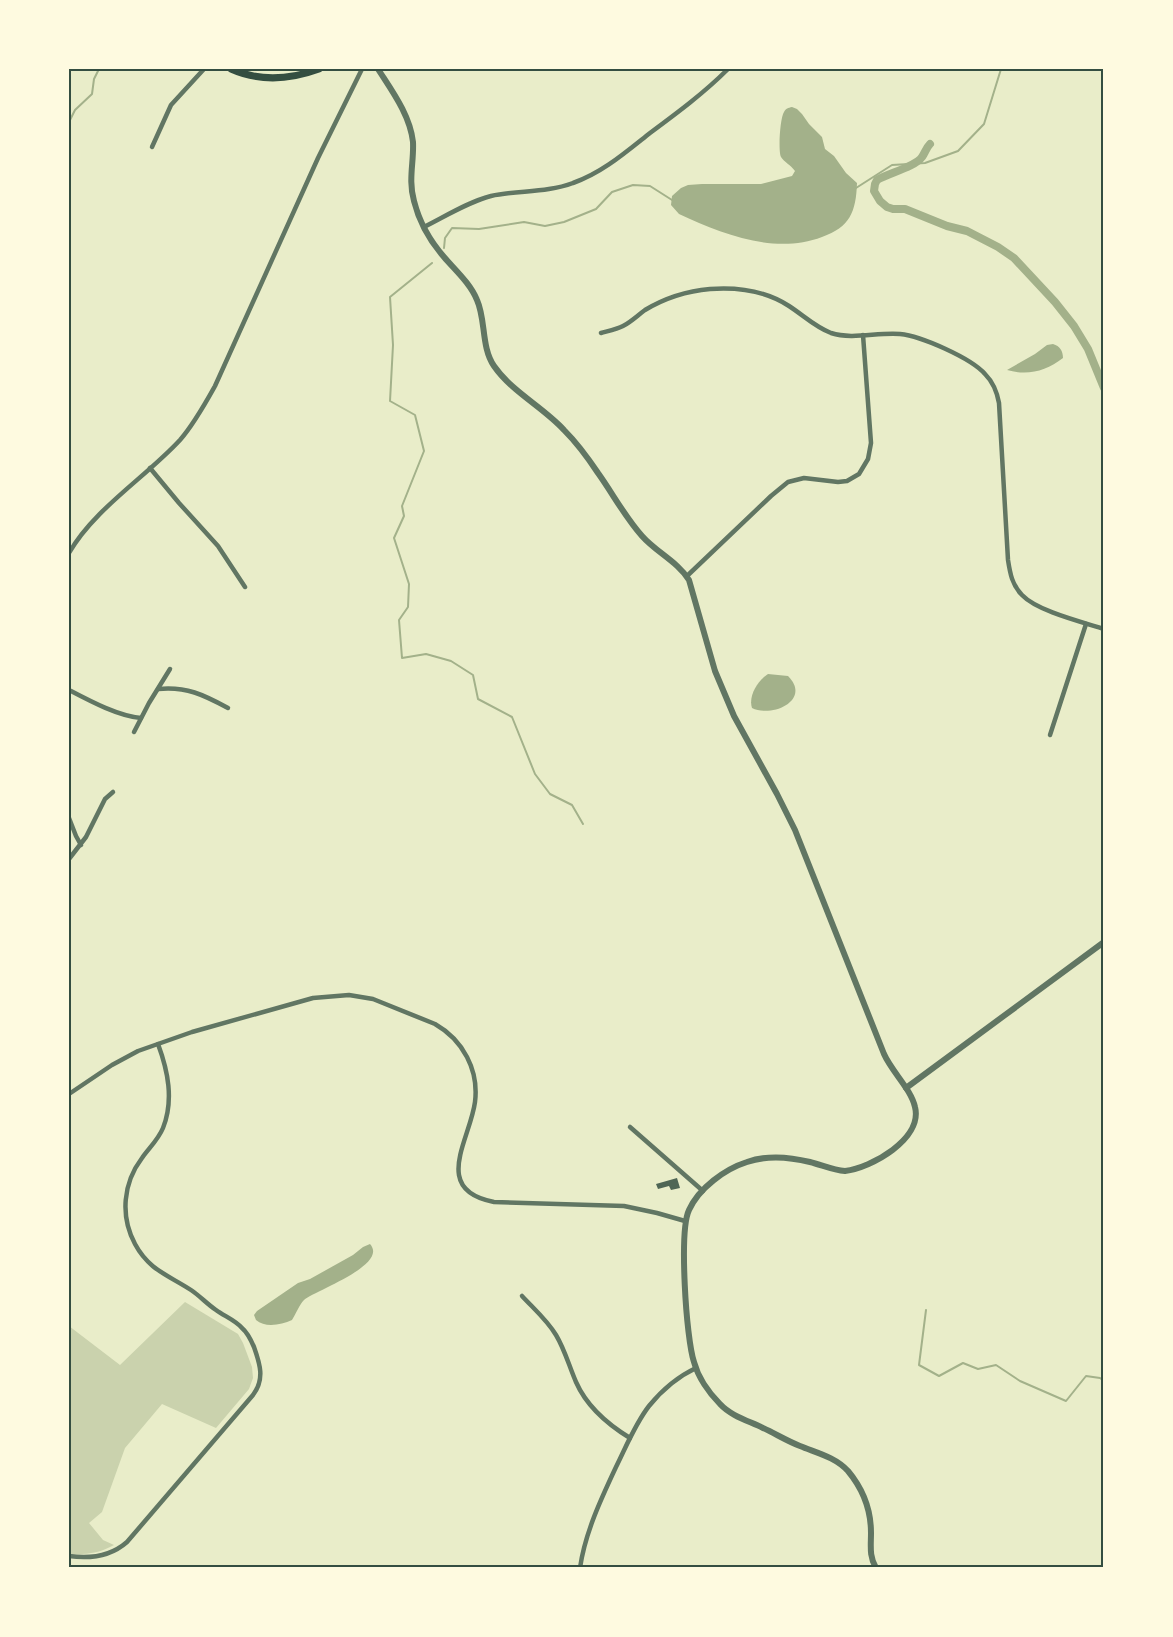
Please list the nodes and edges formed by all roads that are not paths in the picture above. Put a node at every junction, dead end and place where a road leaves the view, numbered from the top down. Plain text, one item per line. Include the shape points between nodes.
1 (204, 69) edge
2 (231, 69) edge
3 (319, 69) edge
4 (362, 69) edge
5 (378, 69) edge
6 (728, 69) edge
7 (152, 147) dead end
8 (424, 227) junction
9 (601, 333) dead end
10 (863, 335) junction
11 (150, 468) junction
12 (69, 553) edge
13 (687, 576) junction
14 (245, 587) dead end
15 (1086, 624) junction
16 (1104, 629) edge
17 (170, 669) dead end
18 (158, 689) junction
19 (69, 690) edge
20 (228, 708) dead end
21 (141, 718) junction
22 (134, 732) dead end
23 (1050, 735) dead end
24 (113, 792) dead end
25 (69, 818) edge
26 (81, 845) junction
27 (69, 859) edge
28 (1104, 942) edge
29 (158, 1044) junction
30 (906, 1088) junction
31 (69, 1094) edge
32 (630, 1127) dead end
33 (703, 1191) junction
34 (685, 1221) junction
35 (522, 1296) dead end
36 (696, 1368) junction
37 (630, 1438) junction
38 (69, 1556) edge
39 (580, 1568) edge
40 (876, 1568) edge

1 - 7 street via 171,105
2 - 3 main road via 277,78
4 - 11 street via 219,378 182,437
5 - 8 street via 410,131 411,191
6 - 8 street via 701,94 594,174 551,189 484,198
8 - 13 street via 475,296 494,366 562,428 641,534
9 - 10 street via 623,326 672,297 725,288 777,300 832,333
10 - 13 street via 871,448 862,471 854,478 838,482 804,478 788,482
10 - 15 street via 916,337 973,363 987,376 999,403 1007,549 1013,583 1031,602
11 - 12 street via 91,524
11 - 14 street via 218,546
13 - 30 street via 711,663 734,716 795,830 884,1054
15 - 16 street
15 - 23 street
17 - 18 street
18 - 20 street via 192,691
18 - 21 street
19 - 21 street
21 - 22 street
24 - 26 street via 102,804
25 - 26 street
26 - 27 street
28 - 30 street
29 - 31 street via 125,1058
29 - 34 street via 319,997 349,995 384,1002 444,1029 470,1063 475,1105 458,1168 460,1180 470,1193 494,1202 624,1206
29 - 38 street via 168,1075 167,1112 157,1139 130,1178 125,1203 129,1229 135,1245 151,1266 246,1331 260,1365 260,1378 253,1395 127,1542 102,1555
30 - 33 street via 916,1112 912,1130 902,1142 871,1162 845,1171 799,1160 757,1159 730,1170
32 - 33 street
33 - 34 street via 689,1208
34 - 36 street via 687,1316
35 - 37 street via 557,1337 590,1404
36 - 37 street via 657,1397
36 - 40 street via 725,1409 832,1459 847,1470 868,1506 871,1556
37 - 39 street via 588,1533

